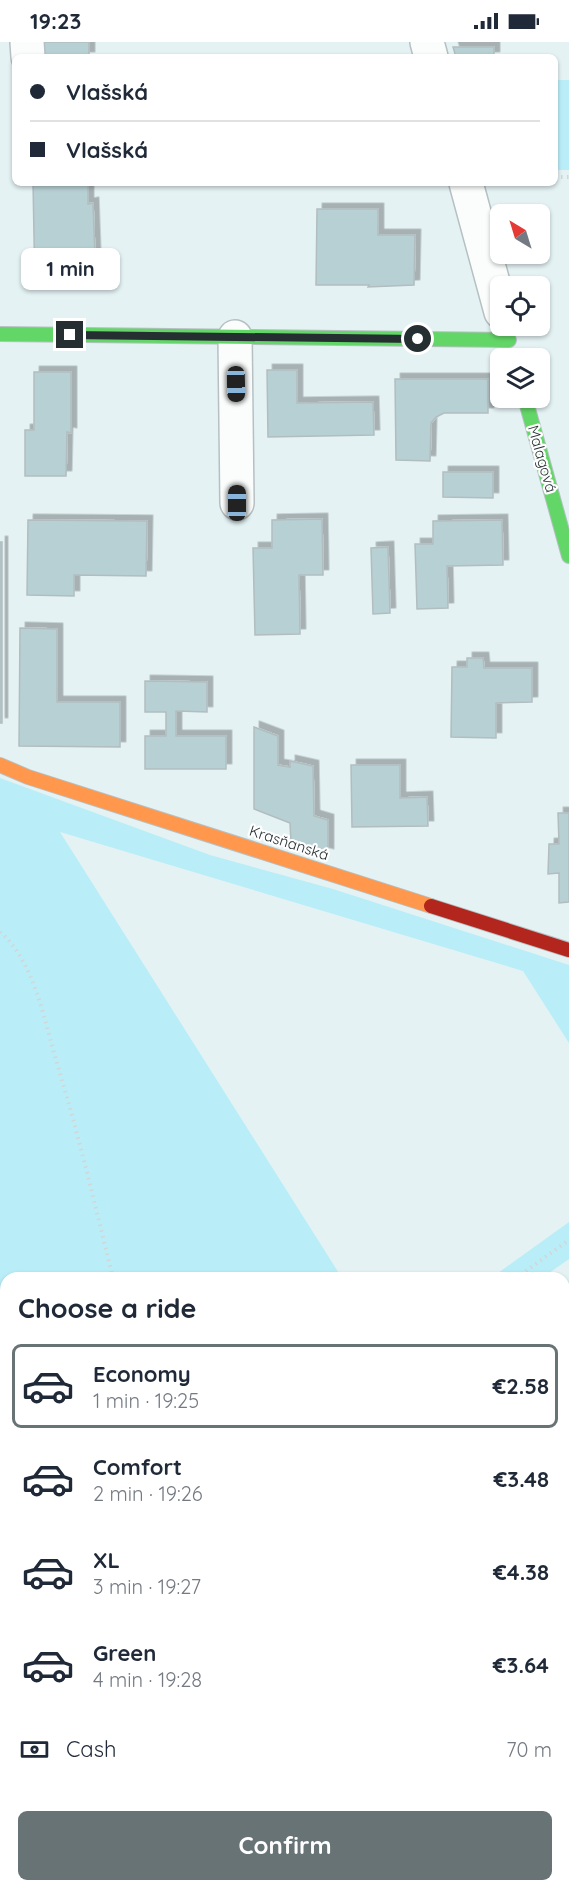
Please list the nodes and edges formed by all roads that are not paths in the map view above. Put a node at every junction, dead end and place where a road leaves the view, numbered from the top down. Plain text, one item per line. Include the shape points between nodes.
1 (467, 186) edge
2 (491, 276) edge
3 (0, 334) edge
4 (490, 334) edge
5 (235, 337) junction
6 (528, 408) edge
7 (237, 503) dead end
8 (569, 556) edge
9 (0, 765) edge
10 (569, 950) edge

1 - 2 street
3 - 5 street
4 - 5 street
5 - 7 street
6 - 8 street, Malagová
9 - 10 street, Krasňanská

